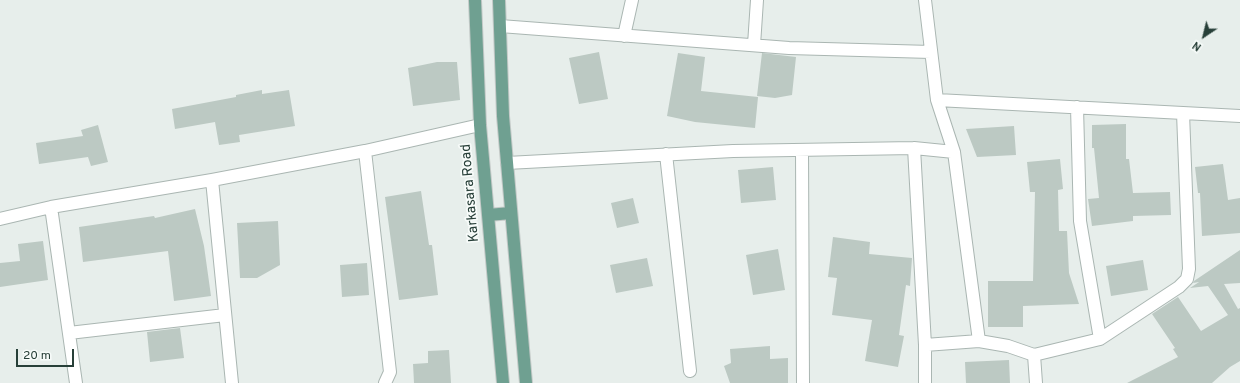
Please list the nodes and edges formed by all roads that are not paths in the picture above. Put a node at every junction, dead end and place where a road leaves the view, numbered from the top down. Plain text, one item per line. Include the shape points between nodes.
1 (474, 0) edge
2 (499, 0) edge
3 (632, 0) edge
4 (757, 0) edge
5 (925, 0) edge
6 (500, 26) junction
7 (624, 36) junction
8 (754, 46) junction
9 (932, 52) junction
10 (937, 100) junction
11 (1077, 107) junction
12 (1183, 114) junction
13 (1240, 116) edge
14 (480, 124) junction
15 (914, 148) junction
16 (802, 150) junction
17 (365, 151) junction
18 (954, 152) junction
19 (666, 154) junction
20 (507, 163) junction
21 (212, 180) junction
22 (51, 207) junction
23 (511, 213) junction
24 (488, 215) junction
25 (0, 219) edge
26 (225, 315) junction
27 (69, 333) junction
28 (1100, 339) junction
29 (979, 341) junction
30 (925, 345) junction
31 (1034, 355) junction
32 (690, 371) dead end
33 (76, 383) edge
34 (232, 383) edge
35 (385, 383) edge
36 (503, 383) edge
37 (526, 383) edge
38 (803, 383) edge
39 (924, 383) edge
40 (1036, 383) edge

1 - 14 main road, Karkasara Road
2 - 6 main road
3 - 7 street
4 - 8 street
5 - 9 street
6 - 7 street
6 - 20 main road
7 - 8 street
8 - 9 street
9 - 10 street
10 - 11 street
10 - 18 street
11 - 12 street
11 - 28 street via 1080,221
12 - 13 street
12 - 28 street via 1189,269 1187,279 1179,287
14 - 17 street
14 - 24 main road, Karkasara Road
15 - 16 street
15 - 18 street
15 - 30 street
16 - 19 street
16 - 38 street
17 - 21 street
17 - 35 street via 390,372
18 - 29 street
19 - 20 street
19 - 32 street
20 - 23 main road
21 - 22 street
21 - 26 street
22 - 25 street
22 - 27 street
23 - 24 main road
23 - 37 main road
24 - 36 main road, Karkasara Road
26 - 27 street
26 - 34 street
27 - 33 street
28 - 31 street
29 - 30 street
29 - 31 street via 1008,346
30 - 39 street
31 - 40 street

